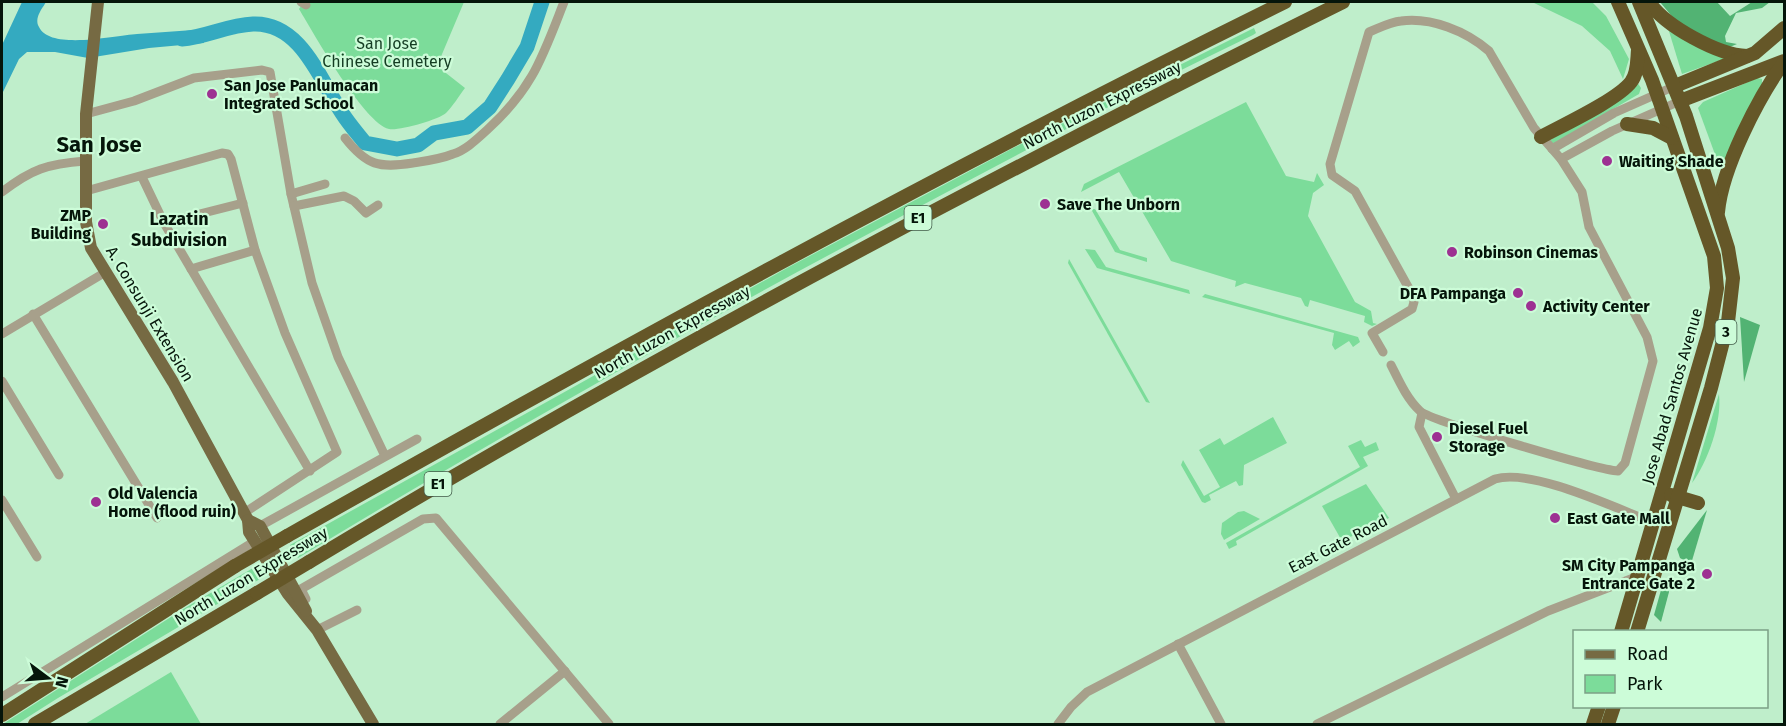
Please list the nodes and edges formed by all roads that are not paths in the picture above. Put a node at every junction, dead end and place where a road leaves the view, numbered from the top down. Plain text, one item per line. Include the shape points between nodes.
1 (98, 2) edge
2 (564, 2) edge
3 (1264, 2) edge
4 (1284, 2) edge
5 (1343, 2) edge
6 (1618, 2) edge
7 (1639, 2) edge
8 (1649, 2) edge
9 (1785, 28) edge
10 (1638, 45) junction
11 (1191, 48) junction
12 (1749, 56) junction
13 (1785, 62) edge
14 (1675, 86) junction
15 (1656, 94) junction
16 (1680, 101) junction
17 (1662, 109) junction
18 (86, 114) junction
19 (1627, 124) junction
20 (1541, 137) junction
21 (345, 138) dead end
22 (1672, 138) junction
23 (1552, 149) junction
24 (1562, 159) junction
25 (85, 161) junction
26 (142, 177) junction
27 (325, 184) dead end
28 (86, 191) junction
29 (2, 192) edge
30 (291, 194) junction
31 (243, 203) junction
32 (378, 205) dead end
33 (294, 206) junction
34 (1718, 218) junction
35 (164, 223) junction
36 (255, 250) junction
37 (191, 269) junction
38 (104, 273) junction
39 (33, 314) junction
40 (2, 334) edge
41 (1383, 352) dead end
42 (1390, 365) dead end
43 (1697, 373) junction
44 (2, 381) edge
45 (1422, 413) junction
46 (417, 439) dead end
47 (385, 456) junction
48 (310, 471) junction
49 (59, 476) dead end
50 (1674, 496) junction
51 (2, 500) edge
52 (1456, 500) junction
53 (1698, 503) dead end
54 (246, 516) junction
55 (158, 518) dead end
56 (1652, 522) junction
57 (260, 526) junction
58 (255, 540) junction
59 (37, 557) dead end
60 (1636, 577) junction
61 (357, 610) dead end
62 (314, 625) junction
63 (1623, 630) edge
64 (1623, 630) edge
65 (1638, 630) edge
66 (1178, 644) junction
67 (565, 671) junction
68 (2, 697) edge
69 (1596, 714) edge
70 (2, 715) edge
71 (1611, 716) edge
72 (35, 724) edge
73 (373, 724) edge
74 (500, 724) edge
75 (609, 724) edge
76 (1059, 724) edge
77 (1221, 724) edge
78 (1317, 724) edge

1 - 18 main road, A. Consunji Extension
2 - 21 street via 527,87 513,107 469,146 454,154 392,166 374,164 359,155
3 - 11 highway
4 - 11 highway, North Luzon Expressway / E1
5 - 72 highway, North Luzon Expressway / E1, bridge via 794,284 514,439
6 - 10 highway, Jose Abad Santos Avenue / 3
7 - 14 highway, Jose Abad Santos Avenue / 3
8 - 12 highway via 1675,27 1723,51
9 - 12 highway
10 - 15 highway, Jose Abad Santos Avenue / 3
10 - 20 highway via 1631,82
11 - 70 highway, North Luzon Expressway / E1, bridge via 926,183 287,536
12 - 14 highway
13 - 16 highway
13 - 34 highway via 1764,94 1733,159 1721,192
14 - 15 street
14 - 16 highway, Jose Abad Santos Avenue / 3
15 - 17 highway, Jose Abad Santos Avenue / 3
15 - 23 street via 1614,112
16 - 17 street
16 - 34 highway, Jose Abad Santos Avenue / 3
17 - 19 street
17 - 22 highway, Jose Abad Santos Avenue / 3
18 - 25 main road, A. Consunji Extension
18 - 30 street via 194,78 267,71 272,74
19 - 22 highway via 1653,128
19 - 24 street
20 - 23 street
20 - 41 street via 1489,51 1479,42 1454,29 1412,20 1369,32 1330,164 1332,175 1355,191 1412,294 1412,309 1372,333
22 - 43 highway, Jose Abad Santos Avenue / 3 via 1705,227 1717,274 1716,303
23 - 24 street
24 - 45 street via 1582,192 1589,227 1652,352 1649,382 1623,468 1612,470
25 - 28 main road, A. Consunji Extension
25 - 29 street via 49,164 33,170
26 - 28 street
26 - 31 street via 228,154
26 - 35 street
27 - 30 street
28 - 38 main road, A. Consunji Extension via 90,248
30 - 33 street
31 - 35 street
31 - 36 street
32 - 33 street via 366,213 349,198 338,196
33 - 47 street via 312,284 329,335
34 - 50 highway, Jose Abad Santos Avenue / 3 via 1732,266 1731,308 1712,388
35 - 37 street
36 - 37 street
36 - 48 street via 285,333 337,449 335,455
37 - 48 street
38 - 39 street
38 - 54 main road, A. Consunji Extension via 173,382
39 - 40 street
39 - 55 street
42 - 45 street
43 - 50 highway via 1697,404
43 - 56 highway, Jose Abad Santos Avenue / 3
44 - 49 street
45 - 52 street via 1419,427
46 - 47 street
47 - 57 street
48 - 54 street
50 - 53 highway
50 - 63 highway
50 - 65 highway, Jose Abad Santos Avenue / 3
51 - 59 street
52 - 56 street, East Gate Road via 1495,479 1517,476
52 - 66 street, East Gate Road
54 - 57 main road
54 - 58 main road, A. Consunji Extension
56 - 60 highway, Jose Abad Santos Avenue / 3
57 - 62 main road
58 - 62 main road, A. Consunji Extension via 288,594
58 - 68 street
60 - 64 highway, Jose Abad Santos Avenue / 3
60 - 78 street via 1548,610
61 - 62 street
62 - 67 street via 301,589 423,519 434,517
62 - 73 main road
66 - 76 street, East Gate Road via 1087,692
66 - 77 street
67 - 74 street
67 - 75 street
69 - 71 highway

